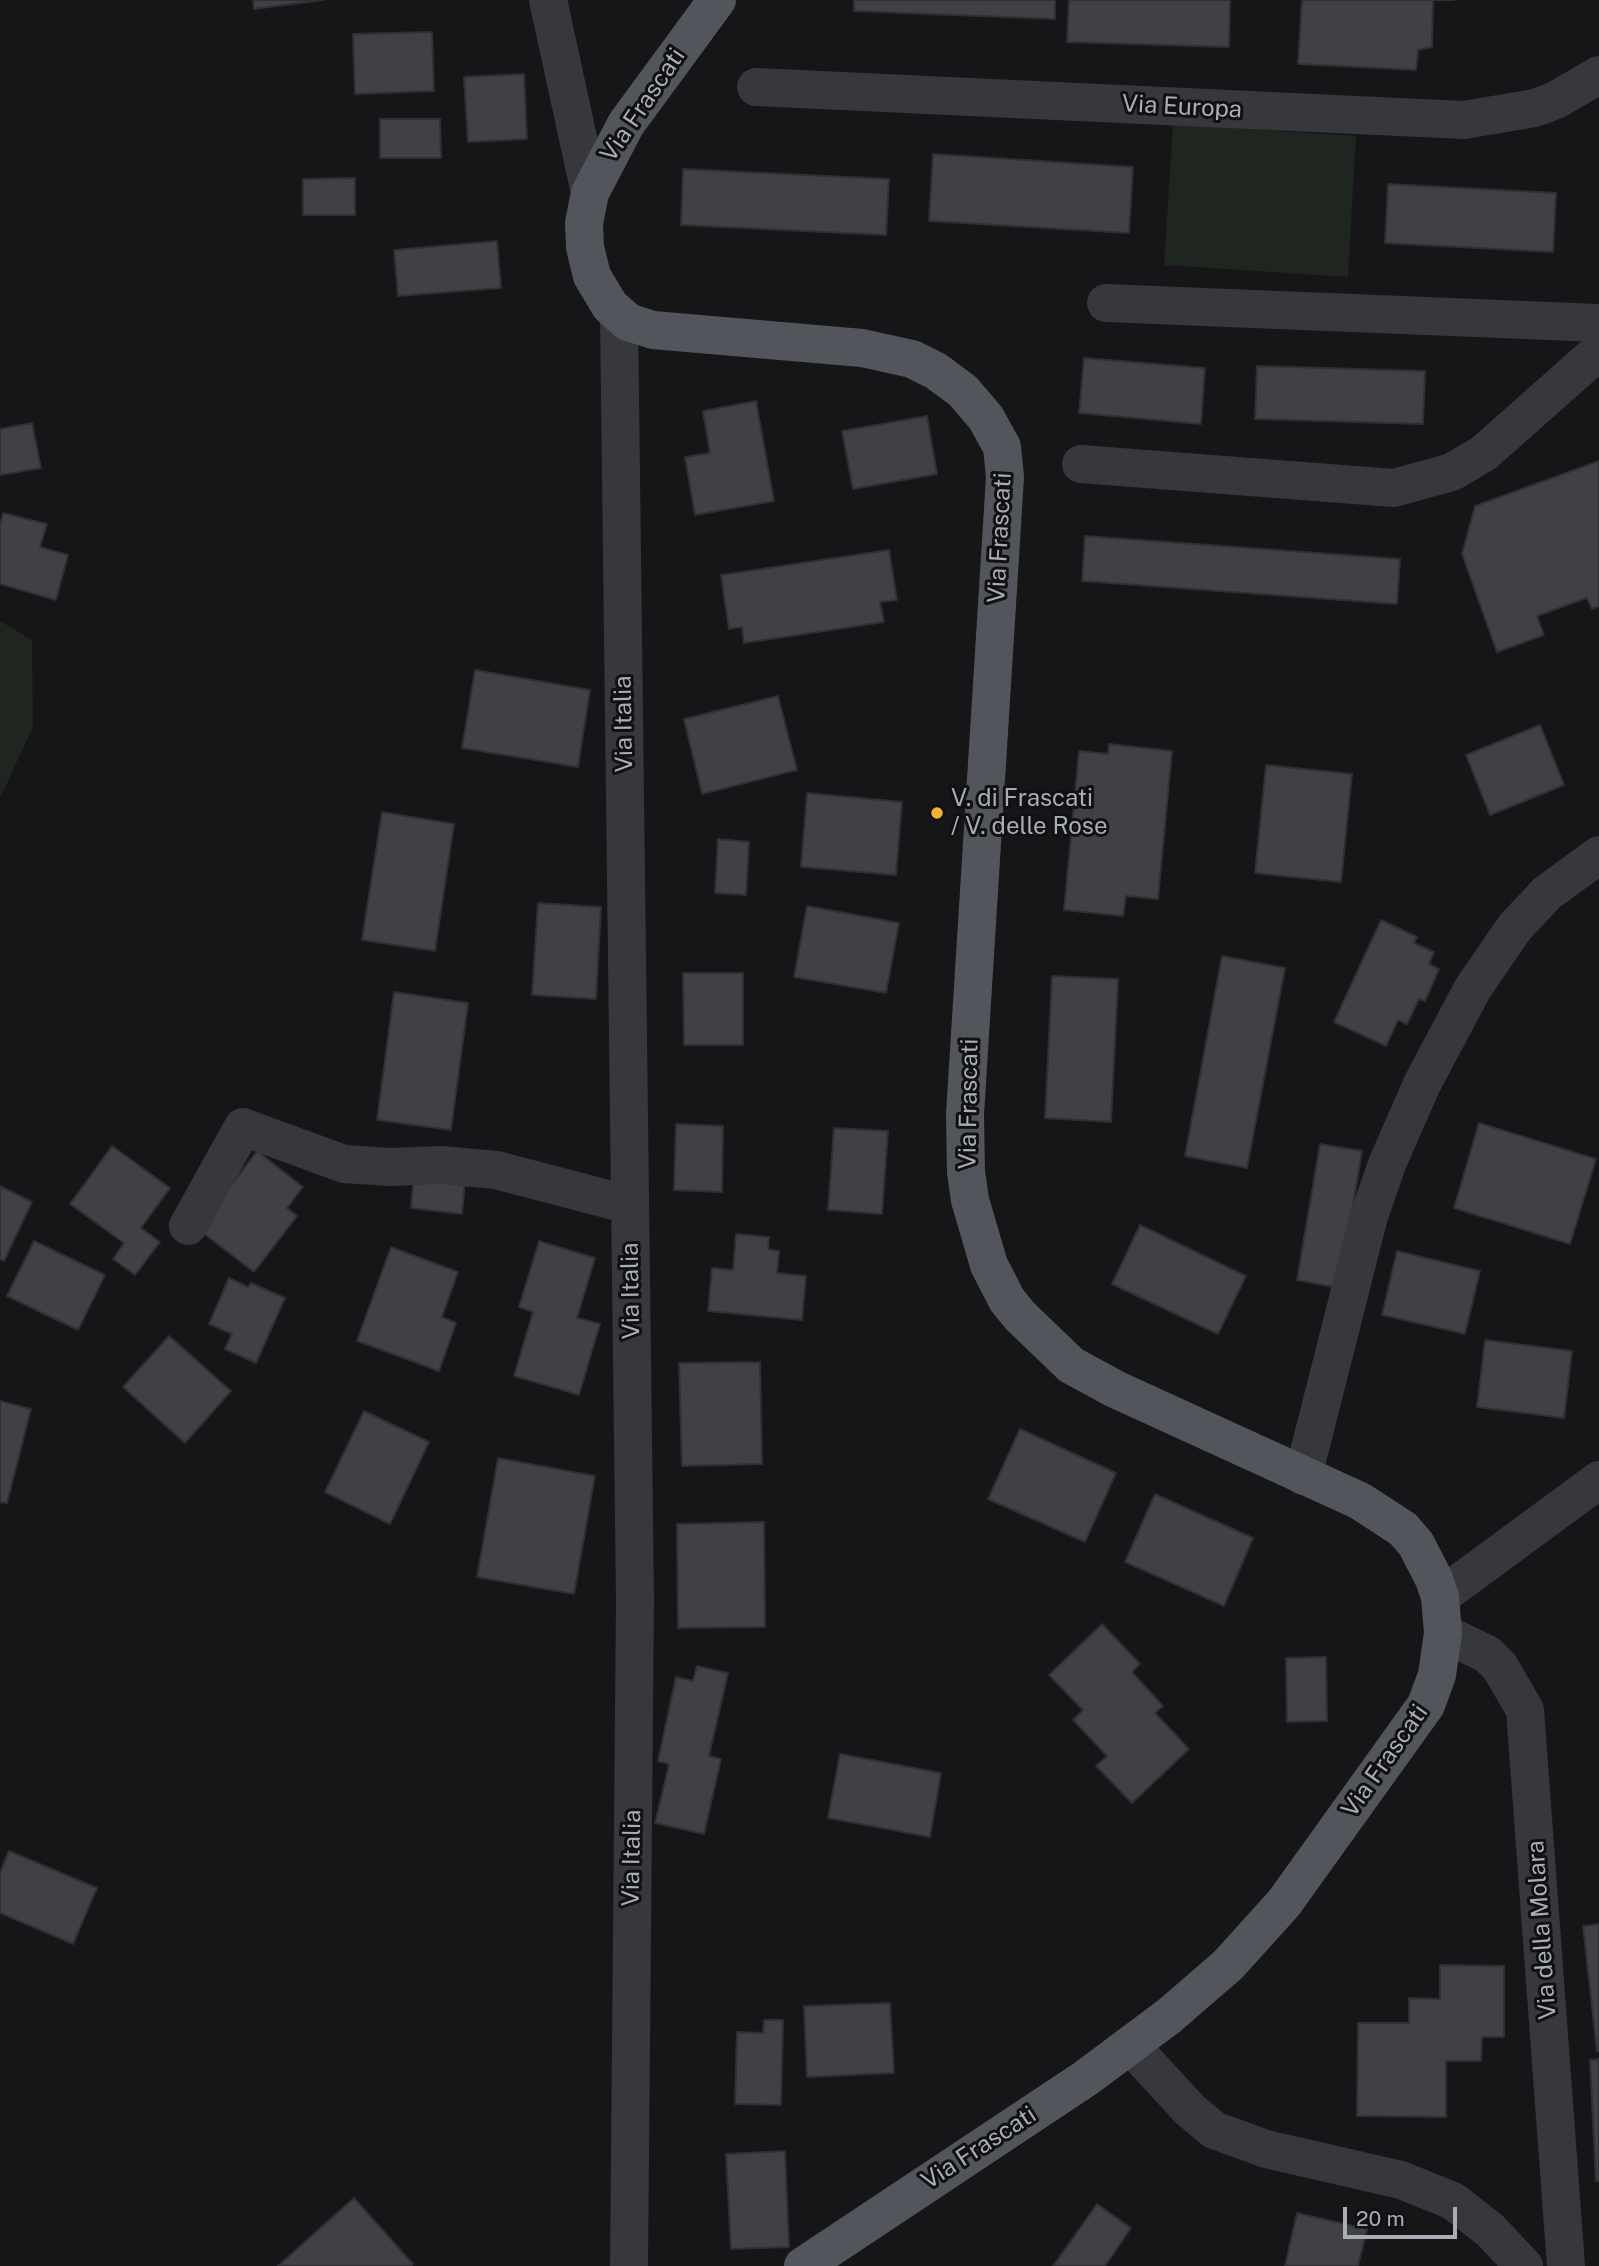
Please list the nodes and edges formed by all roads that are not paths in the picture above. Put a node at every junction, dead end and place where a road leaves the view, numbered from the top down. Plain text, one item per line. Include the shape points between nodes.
1 (548, 0) edge
2 (717, 0) edge
3 (1599, 75) edge
4 (756, 87) dead end
5 (590, 193) junction
6 (1106, 303) dead end
7 (619, 315) junction
8 (1599, 323) edge
9 (1599, 351) edge
10 (1081, 464) dead end
11 (1599, 855) edge
12 (630, 1205) junction
13 (188, 1226) dead end
14 (1303, 1476) junction
15 (1599, 1480) edge
16 (1441, 1615) junction
17 (1131, 2046) junction
18 (629, 2266) edge
19 (803, 2266) edge
20 (1524, 2266) edge
21 (1566, 2266) edge

1 - 5 street
2 - 5 main road, Via Frascati via 626,124
3 - 4 street, Via Europa via 1535,108 1464,120
5 - 7 main road, Via Frascati via 583,235 587,260 596,284
6 - 8 street
7 - 12 street, Via Italia
7 - 14 main road, Via Frascati via 638,327 664,331 895,354 951,381 993,427 1002,447 1004,477 965,1114 966,1172 978,1232 1007,1300 1071,1365
9 - 10 street via 1484,453 1440,477 1394,488
11 - 14 street via 1546,893 1515,927 1473,988 1422,1084 1369,1216
12 - 13 street via 496,1170 344,1164 243,1127
12 - 18 street, Via Italia via 635,1613
14 - 16 main road, Via Frascati via 1376,1509 1403,1529 1426,1562
15 - 16 street
16 - 17 main road, Via Frascati via 1437,1675 1426,1705 1284,1903 1228,1965
16 - 21 street, Via della Molara via 1500,1667 1524,1710
17 - 19 main road, Via Frascati
17 - 20 street via 1214,2130 1266,2149 1401,2180 1453,2201 1490,2230

